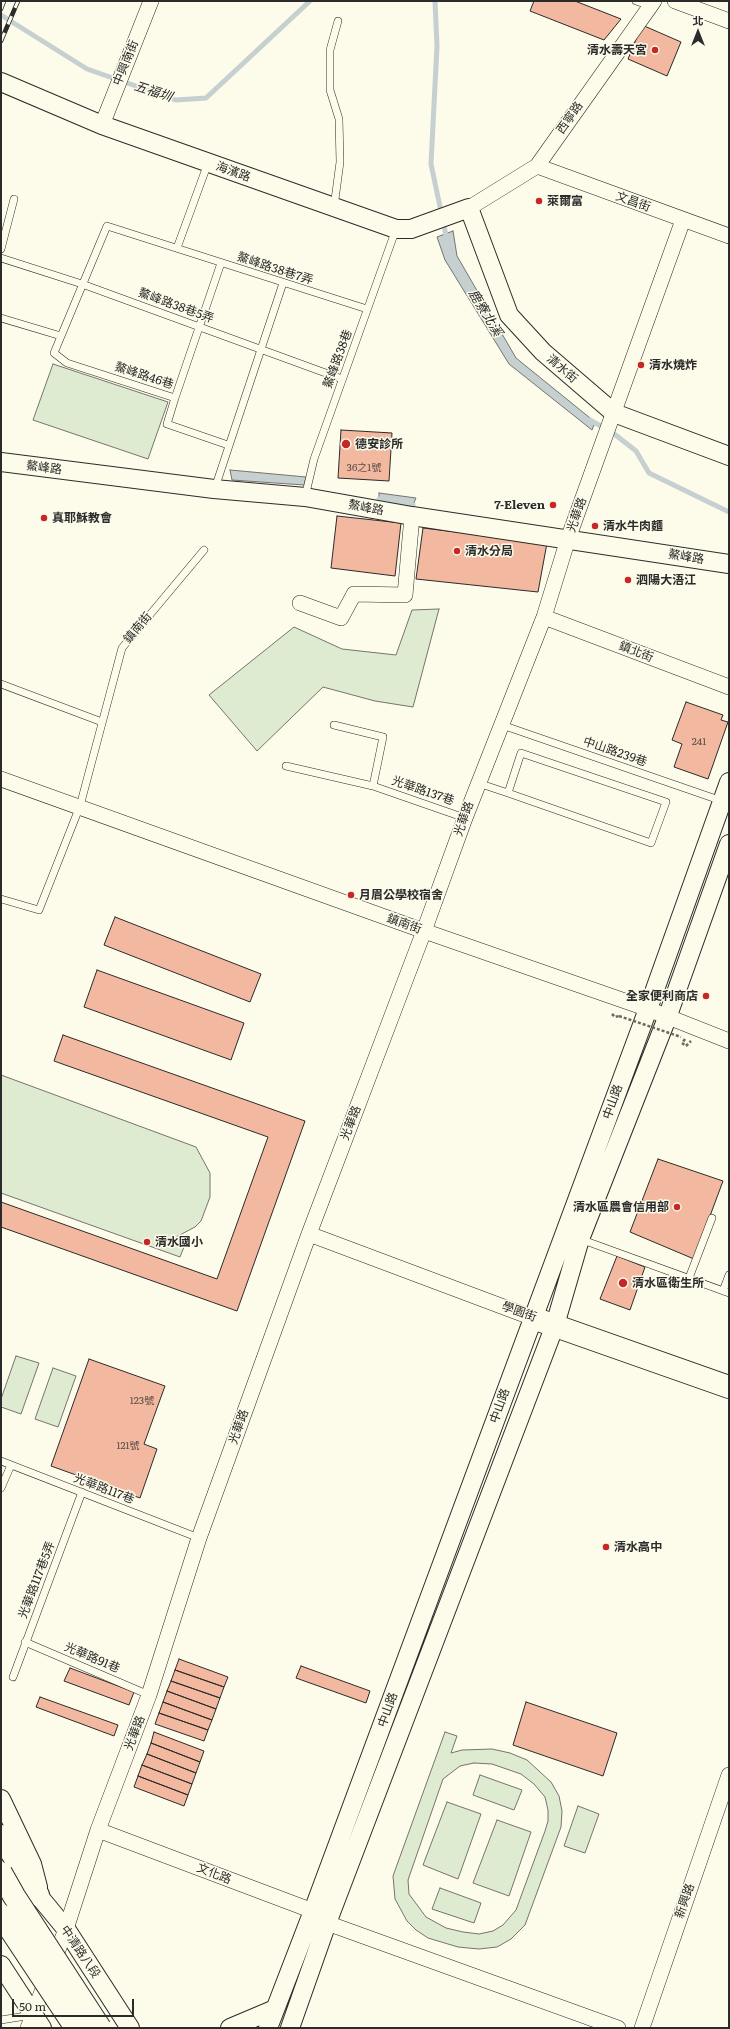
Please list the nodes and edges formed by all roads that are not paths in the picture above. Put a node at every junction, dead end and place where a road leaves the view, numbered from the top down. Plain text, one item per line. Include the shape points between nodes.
1 (151, 1) edge
2 (636, 1) edge
3 (674, 1) edge
4 (652, 4) edge
5 (338, 21) dead end
6 (729, 21) edge
7 (1, 82) edge
8 (102, 125) junction
9 (208, 163) junction
10 (537, 166) junction
11 (14, 199) dead end
12 (334, 208) junction
13 (469, 208) junction
14 (683, 220) junction
15 (396, 229) junction
16 (729, 236) edge
17 (177, 248) junction
18 (1, 250) edge
19 (1, 258) edge
20 (221, 263) junction
21 (283, 283) junction
22 (82, 284) junction
23 (367, 309) junction
24 (1, 318) edge
25 (200, 326) junction
26 (61, 336) junction
27 (260, 348) junction
28 (342, 379) junction
29 (175, 398) junction
30 (614, 413) junction
31 (228, 445) junction
32 (729, 456) edge
33 (1, 462) edge
34 (214, 489) junction
35 (305, 498) junction
36 (412, 516) junction
37 (568, 539) junction
38 (204, 550) dead end
39 (729, 564) edge
40 (300, 603) dead end
41 (544, 617) junction
42 (1, 684) edge
43 (729, 687) edge
44 (102, 722) junction
45 (334, 725) dead end
46 (502, 725) junction
47 (286, 766) dead end
48 (1, 779) edge
49 (729, 782) edge
50 (478, 783) junction
51 (373, 786) junction
52 (508, 793) junction
53 (722, 801) junction
54 (80, 806) junction
55 (465, 818) junction
56 (729, 844) edge
57 (1, 900) edge
58 (424, 931) junction
59 (648, 1009) junction
60 (667, 1018) junction
61 (729, 1042) edge
62 (712, 1218) dead end
63 (309, 1234) junction
64 (580, 1239) junction
65 (729, 1275) edge
66 (689, 1278) junction
67 (726, 1292) edge
68 (533, 1318) junction
69 (554, 1325) junction
70 (729, 1387) edge
71 (1, 1461) edge
72 (11, 1465) junction
73 (1, 1488) edge
74 (82, 1492) junction
75 (199, 1538) junction
76 (25, 1642) junction
77 (13, 1677) dead end
78 (149, 1695) junction
79 (729, 1775) edge
80 (1, 1799) edge
81 (98, 1830) junction
82 (3, 1833) edge
83 (1, 1873) edge
84 (36, 1892) junction
85 (313, 1911) junction
86 (1, 1915) edge
87 (327, 1923) junction
88 (66, 1929) junction
89 (1, 1965) edge
90 (275, 2009) junction
91 (1, 2020) edge
92 (34, 2024) edge
93 (76, 2028) edge
94 (100, 2028) edge
95 (130, 2028) edge
96 (230, 2028) edge
97 (268, 2028) edge
98 (290, 2028) edge
99 (618, 2028) edge
100 (642, 2028) edge

1 - 8 street, 中興南街
2 - 4 lane, 西寧路
3 - 6 street
4 - 10 street, 西寧路
5 - 12 lane via 330,50 330,90 339,120 340,162
7 - 8 street, 海濱路
8 - 9 street, 海濱路
9 - 12 street, 海濱路
9 - 17 lane
10 - 13 street, 西寧路
10 - 14 street, 文昌街
11 - 18 lane
12 - 15 street, 海濱路
13 - 15 street, 海濱路 via 411,229
13 - 30 street, 清水街 via 509,316 543,352
14 - 16 street, 文昌街
14 - 30 street, 光華路
15 - 23 lane, 鰲峰路38巷
17 - 20 lane, 鰲峰路38巷7弄
17 - 22 lane, 鰲峰路38巷7弄 via 107,226
19 - 22 lane, 鰲峰路38巷5弄
20 - 21 lane, 鰲峰路38巷7弄
20 - 25 lane
21 - 23 lane, 鰲峰路38巷7弄
21 - 27 lane
22 - 25 lane, 鰲峰路38巷5弄
22 - 26 lane
23 - 28 lane, 鰲峰路38巷
24 - 26 lane
25 - 27 lane, 鰲峰路38巷5弄
25 - 29 lane
26 - 29 lane, 鰲峰路46巷 via 54,353 67,363
27 - 28 lane, 鰲峰路38巷5弄
27 - 31 lane
28 - 35 lane, 鰲峰路38巷 via 314,459
29 - 31 lane, 鰲峰路46巷 via 167,424
30 - 32 street, 清水街
30 - 37 street, 光華路
31 - 34 lane
33 - 34 street, 鰲峰路
34 - 35 street, 鰲峰路
35 - 36 street, 鰲峰路
36 - 37 street, 鰲峰路
36 - 40 street via 405,595 354,594 341,618
37 - 39 street, 鰲峰路
37 - 41 street, 光華路
38 - 44 lane, 鎮南街 via 122,648
41 - 43 street, 鎮北街
41 - 46 street, 光華路
42 - 44 lane
44 - 54 lane, 鎮南街
45 - 51 lane, 光華路137巷 via 383,737
46 - 50 street, 光華路
46 - 53 lane, 中山路239巷
47 - 51 lane, 光華路137巷
48 - 54 street, 鎮南街
49 - 53 street, 中山路
50 - 52 lane
50 - 55 street, 光華路
51 - 55 lane, 光華路137巷
52 - 52 lane via 651,843 666,802 521,753
53 - 59 street, 中山路
54 - 57 lane via 39,910
54 - 58 street, 鎮南街
55 - 58 street, 光華路
56 - 60 street, 中山路
58 - 59 street, 鎮南街
58 - 63 street, 光華路
59 - 60 street, 鎮南街
59 - 68 street, 中山路
60 - 61 street, 鎮南街
60 - 64 street, 中山路
62 - 66 lane
63 - 68 street, 學園街
63 - 75 street, 光華路
64 - 66 lane
64 - 69 street, 中山路
65 - 67 lane
66 - 67 lane
68 - 69 main road, 學園街
68 - 85 street, 中山路
69 - 70 main road, 學園街
69 - 87 street, 中山路
71 - 72 lane, 光華路117巷
72 - 73 lane
72 - 74 lane, 光華路117巷
74 - 75 lane, 光華路117巷
74 - 76 lane, 光華路117巷5弄
75 - 78 street, 光華路
76 - 77 lane, 光華路117巷5弄
76 - 78 lane, 光華路91巷
78 - 81 street, 光華路
79 - 100 street, 新興路
80 - 84 street, 中清路八段 via 32,1864
81 - 85 street, 文化路
81 - 88 street, 光華路
82 - 84 main road
83 - 94 main road, bridge
84 - 88 street, 中清路八段
85 - 87 street, 文化路
85 - 90 street, 中山路
86 - 93 main road, bridge
87 - 98 street, 中山路
87 - 99 street
88 - 92 street, 光華路
88 - 95 street, 中清路八段
89 - 92 street
90 - 96 street
90 - 97 street, 中山路
91 - 92 lane

